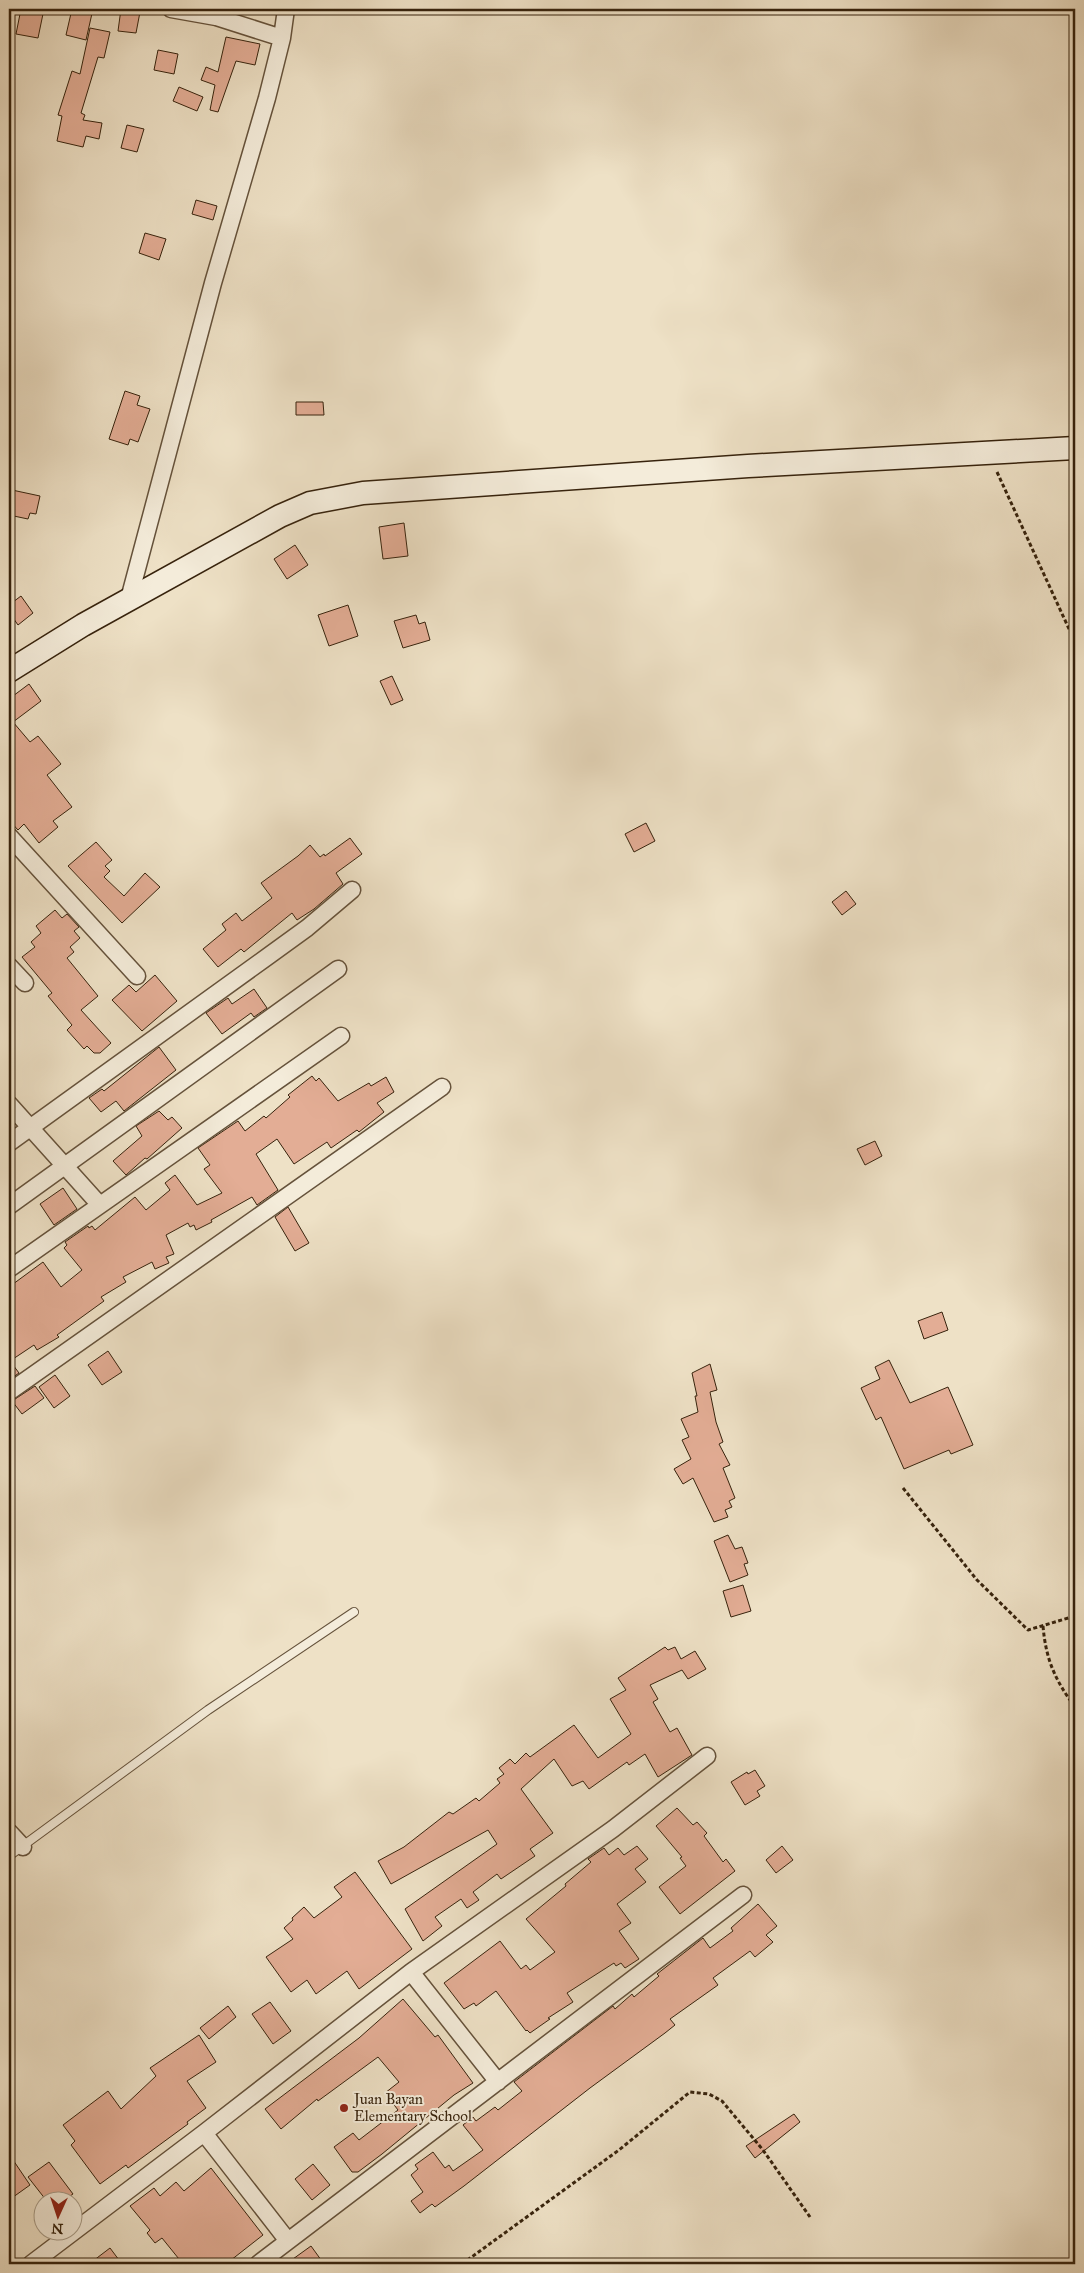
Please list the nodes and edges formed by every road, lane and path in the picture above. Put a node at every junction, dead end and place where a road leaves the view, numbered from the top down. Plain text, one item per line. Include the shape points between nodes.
1 (171, 9) edge
2 (286, 9) edge
3 (282, 38) junction
4 (1075, 448) edge
5 (989, 453) junction
6 (129, 599) junction
7 (1075, 642) edge
8 (9, 671) edge
9 (9, 836) edge
10 (352, 890) dead end
11 (9, 966) edge
12 (338, 969) dead end
13 (138, 976) dead end
14 (25, 983) dead end
15 (340, 1036) dead end
16 (442, 1087) dead end
17 (9, 1104) edge
18 (30, 1127) junction
19 (9, 1143) edge
20 (65, 1166) junction
21 (99, 1204) junction
22 (9, 1206) edge
23 (9, 1270) edge
24 (9, 1392) edge
25 (903, 1488) dead end
26 (354, 1612) dead end
27 (1075, 1616) edge
28 (1043, 1626) junction
29 (1075, 1707) edge
30 (708, 1756) dead end
31 (9, 1832) edge
32 (23, 1847) junction
33 (9, 1856) edge
34 (743, 1895) dead end
35 (411, 1972) junction
36 (498, 2082) junction
37 (204, 2133) junction
38 (810, 2217) dead end
39 (288, 2241) junction
40 (30, 2264) edge
41 (258, 2264) edge
42 (462, 2264) edge

1 - 3 street via 216,17
2 - 3 street
3 - 6 street via 212,283
4 - 5 street
5 - 6 street via 748,466 337,497 280,516
5 - 7 path
6 - 8 street
9 - 13 street
10 - 18 street via 291,940
11 - 14 street
12 - 20 street
15 - 21 street
16 - 24 street
17 - 18 street
18 - 19 street
18 - 20 street
20 - 21 street
20 - 22 street
21 - 23 street
25 - 28 path via 977,1580 1028,1630
26 - 32 lane via 208,1710
27 - 28 path
28 - 29 path via 1044,1644 1058,1683
30 - 35 street via 612,1829
31 - 32 street
32 - 33 lane
34 - 36 street
35 - 36 street
35 - 37 street
36 - 39 street
37 - 39 street
37 - 40 street
38 - 42 path via 763,2150 722,2101 709,2094 690,2092 619,2150
39 - 41 street

